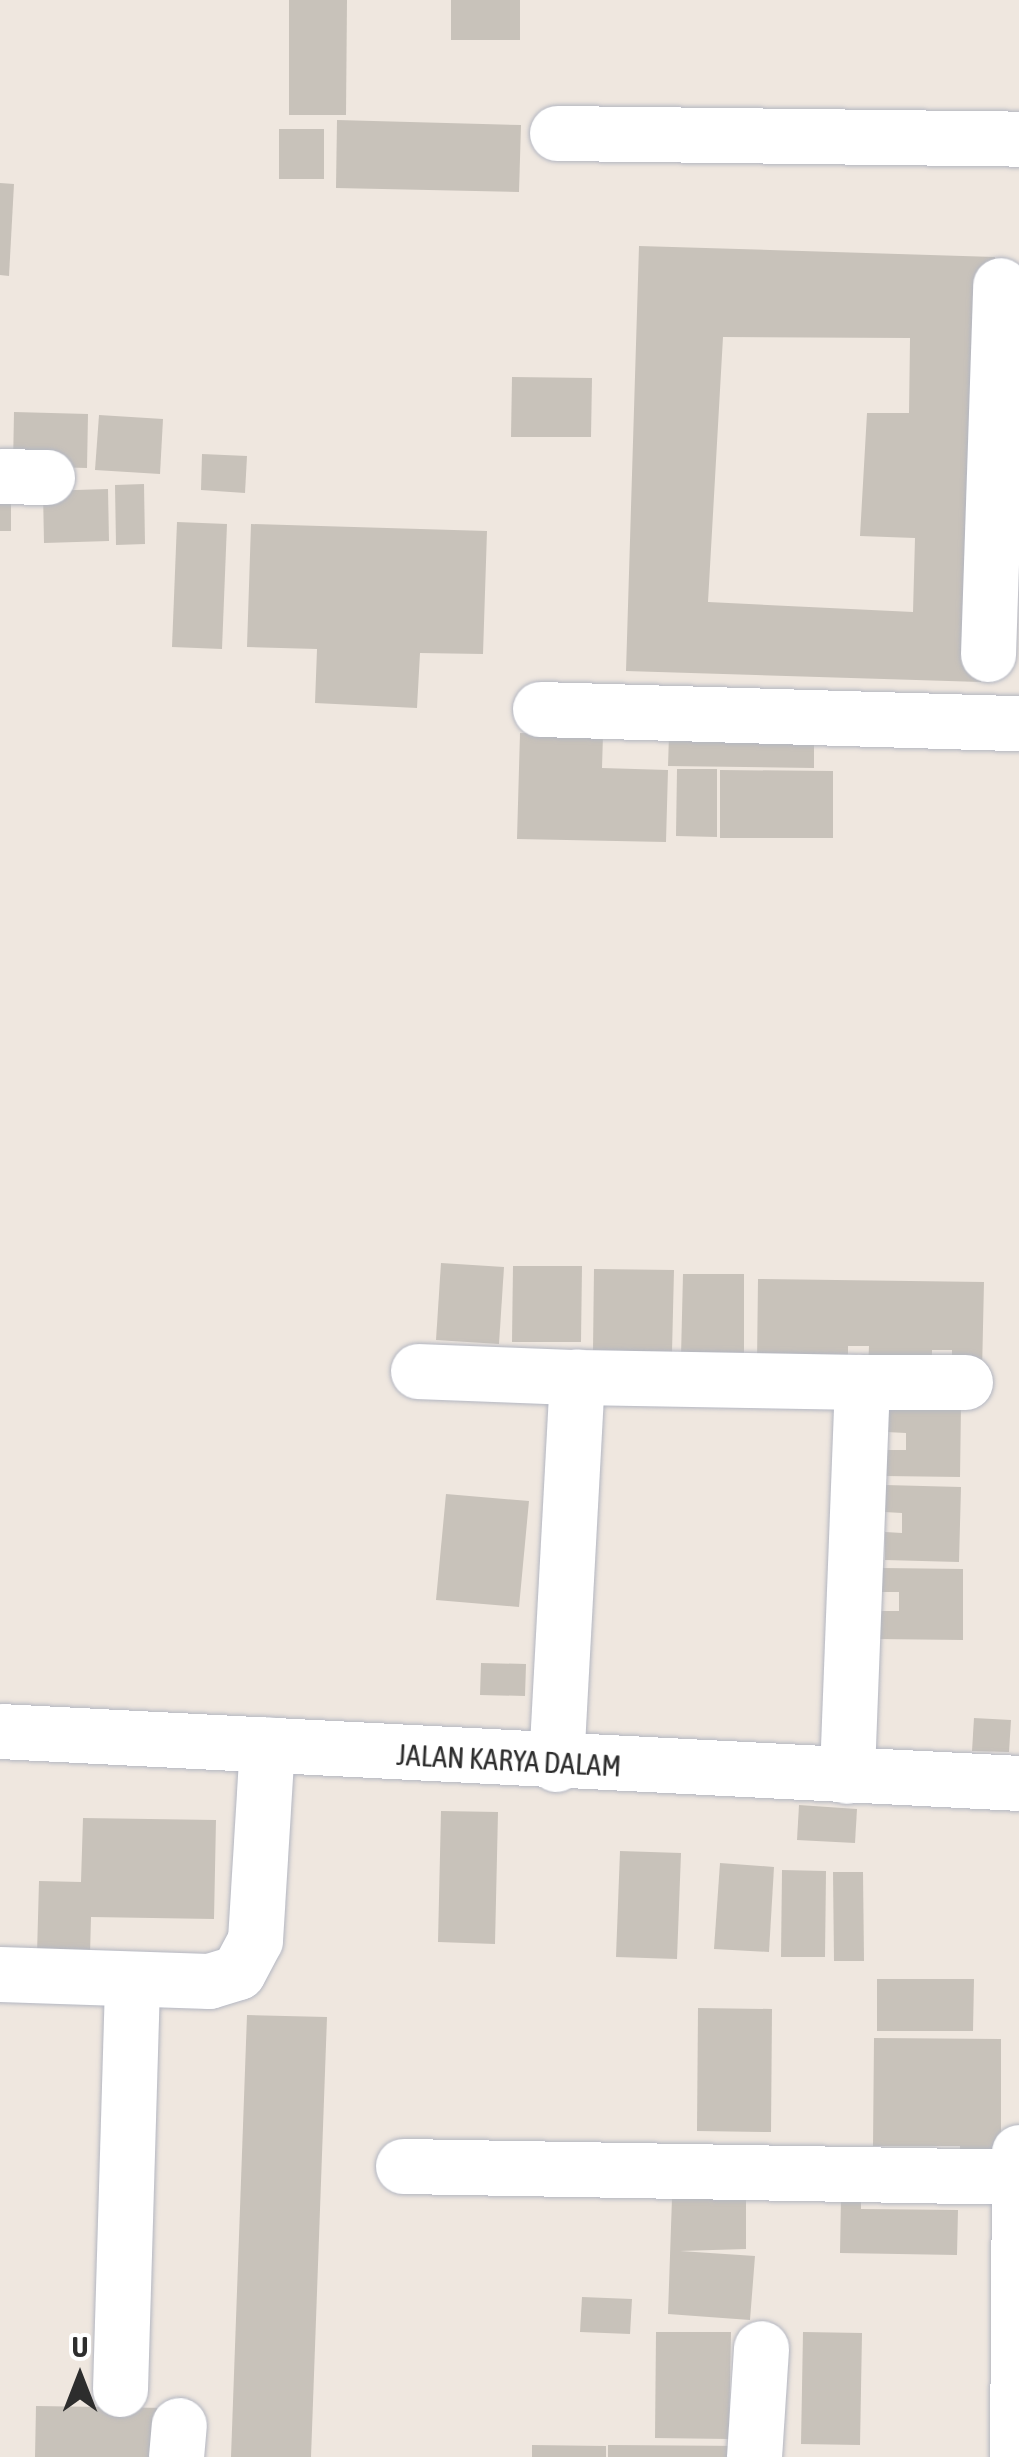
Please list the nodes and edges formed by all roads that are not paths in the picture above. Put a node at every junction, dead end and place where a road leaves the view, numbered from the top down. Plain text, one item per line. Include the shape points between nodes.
1 (557, 133) dead end
2 (1019, 139) edge
3 (1000, 285) dead end
4 (1008, 426) edge
5 (1006, 504) edge
6 (988, 654) dead end
7 (540, 709) dead end
8 (1019, 723) edge
9 (418, 1372) dead end
10 (577, 1378) junction
11 (862, 1382) junction
12 (966, 1382) dead end
13 (0, 1731) edge
14 (267, 1744) junction
15 (556, 1764) junction
16 (847, 1776) junction
17 (1019, 1783) edge
18 (0, 1974) edge
19 (132, 1980) junction
20 (1018, 2164) edge
21 (402, 2166) dead end
22 (761, 2348) dead end
23 (120, 2389) dead end
24 (754, 2457) edge
25 (1017, 2457) edge

1 - 2 street
3 - 4 street
4 - 5 street
5 - 6 street
7 - 8 street
9 - 10 street
10 - 11 street
10 - 15 street
11 - 12 street
11 - 16 street
13 - 14 street, JALAN KARYA DALAM
14 - 15 street, JALAN KARYA DALAM
14 - 19 street via 255,1940 247,1964 209,1981
15 - 16 street, JALAN KARYA DALAM
16 - 17 street, JALAN KARYA DALAM
18 - 19 street
19 - 23 street
20 - 21 street
20 - 25 street
22 - 24 street

